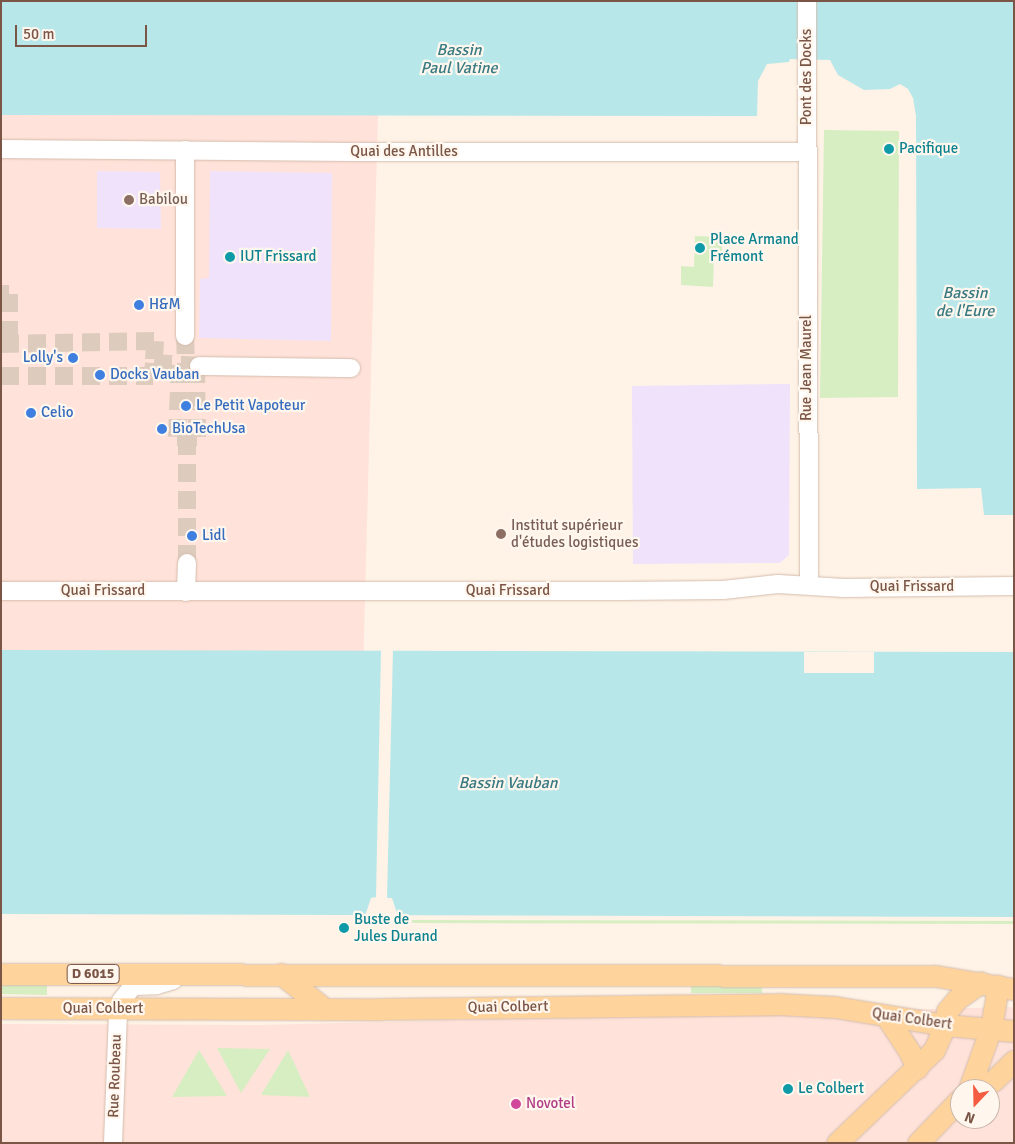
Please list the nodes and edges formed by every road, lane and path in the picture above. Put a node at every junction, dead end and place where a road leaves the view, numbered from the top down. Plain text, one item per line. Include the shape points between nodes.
1 (807, 1) edge
2 (1, 149) edge
3 (185, 150) junction
4 (807, 152) junction
5 (186, 336) tunnel mouth
6 (199, 366) tunnel mouth
7 (351, 368) dead end
8 (187, 563) tunnel mouth
9 (809, 585) junction
10 (1014, 586) edge
11 (1, 591) edge
12 (186, 592) junction
13 (1, 974) edge
14 (185, 974) junction
15 (281, 974) junction
16 (997, 985) edge
17 (1, 1008) edge
18 (325, 1009) junction
19 (118, 1010) junction
20 (886, 1016) junction
21 (945, 1025) junction
22 (991, 1028) junction
23 (1014, 1031) edge
24 (1014, 1061) edge
25 (917, 1068) junction
26 (973, 1079) edge
27 (995, 1079) edge
28 (950, 1109) edge
29 (113, 1143) edge
30 (837, 1143) edge
31 (918, 1143) edge

1 - 4 street, Pont des Docks
2 - 3 street, Quai des Antilles
3 - 4 street, Quai des Antilles
3 - 5 street
4 - 9 street, Rue Jean Maurel
6 - 7 street
8 - 12 street
9 - 10 street, Quai Frissard via 844,588
9 - 12 street, Quai Frissard via 778,584 723,590
11 - 12 street, Quai Frissard
13 - 14 main road, Quai Colbert / D 6015
14 - 15 main road, Quai Colbert / D 6015
14 - 19 street via 157,984 133,986
15 - 16 main road, Quai Colbert via 936,976
15 - 18 main road
16 - 21 main road via 957,999 947,1011
16 - 22 main road
17 - 19 main road, Quai Colbert
18 - 19 main road, Quai Colbert
18 - 20 main road, Quai Colbert via 778,1004 835,1007
19 - 29 street, Rue Roubeau
20 - 21 main road, Quai Colbert
20 - 25 main road
21 - 22 main road, Quai Colbert
21 - 25 main road via 934,1050
22 - 23 main road, Quai Colbert
22 - 26 main road
24 - 27 main road
25 - 30 main road
28 - 31 main road

